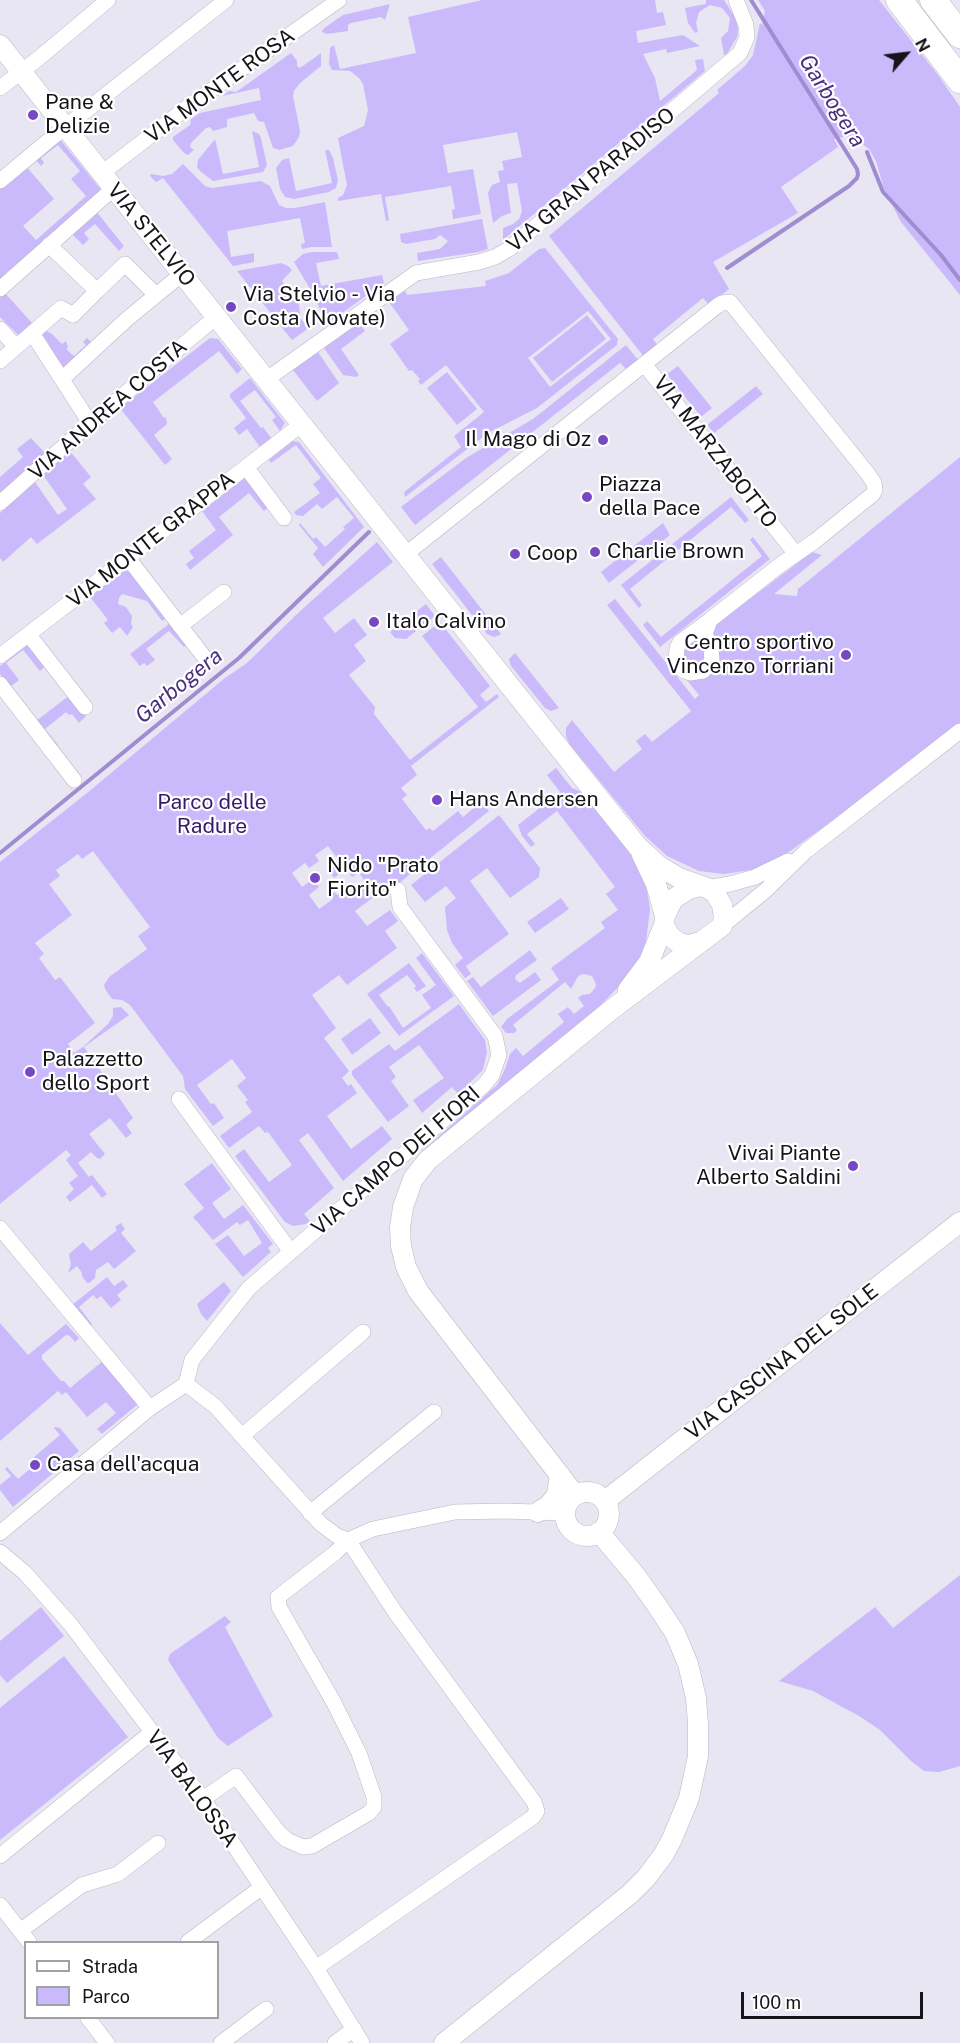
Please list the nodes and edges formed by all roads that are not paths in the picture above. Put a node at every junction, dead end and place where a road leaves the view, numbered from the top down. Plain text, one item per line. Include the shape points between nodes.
1 (108, 0) edge
2 (226, 0) edge
3 (339, 0) edge
4 (736, 0) edge
5 (898, 0) edge
6 (933, 0) edge
7 (960, 35) edge
8 (0, 45) edge
9 (21, 71) junction
10 (960, 80) edge
11 (0, 88) edge
12 (65, 127) junction
13 (3, 174) edge
14 (108, 181) junction
15 (49, 245) junction
16 (182, 274) junction
17 (0, 289) edge
18 (97, 291) junction
19 (156, 295) junction
20 (216, 317) junction
21 (0, 329) edge
22 (32, 333) junction
23 (16, 347) junction
24 (0, 361) edge
25 (645, 364) junction
26 (62, 379) junction
27 (267, 380) junction
28 (90, 423) junction
29 (302, 424) junction
30 (246, 467) junction
31 (0, 503) edge
32 (284, 518) dead end
33 (406, 554) junction
34 (796, 554) junction
35 (128, 558) junction
36 (224, 592) dead end
37 (710, 620) dead end
38 (180, 626) junction
39 (29, 634) junction
40 (0, 657) edge
41 (205, 658) dead end
42 (0, 684) edge
43 (85, 707) dead end
44 (960, 731) edge
45 (74, 780) dead end
46 (638, 847) junction
47 (806, 851) junction
48 (704, 887) junction
49 (398, 890) dead end
50 (664, 920) junction
51 (722, 926) junction
52 (701, 942) junction
53 (612, 1010) junction
54 (179, 1100) dead end
55 (960, 1222) edge
56 (0, 1228) edge
57 (291, 1252) junction
58 (363, 1332) dead end
59 (186, 1384) junction
60 (150, 1408) junction
61 (434, 1412) dead end
62 (242, 1436) junction
63 (560, 1475) junction
64 (575, 1495) junction
65 (605, 1501) junction
66 (538, 1512) junction
67 (310, 1513) junction
68 (565, 1513) junction
69 (599, 1532) junction
70 (0, 1533) edge
71 (348, 1540) junction
72 (0, 1552) edge
73 (152, 1732) junction
74 (203, 1799) junction
75 (158, 1844) dead end
76 (0, 1857) edge
77 (261, 1887) junction
78 (0, 1905) edge
79 (25, 1937) edge
80 (189, 1941) edge
81 (316, 1968) junction
82 (266, 2009) dead end
83 (89, 2019) edge
84 (354, 2029) junction
85 (107, 2043) edge
86 (221, 2043) edge
87 (335, 2043) edge
88 (362, 2043) edge
89 (444, 2043) edge

1 - 9 street
2 - 12 street
3 - 14 street, VIA MONTE ROSA via 189,106
4 - 27 street, VIA GRAN PARADISO via 747,37 740,53 509,249 478,262 416,273
5 - 10 highway
6 - 7 highway
8 - 9 street, VIA STELVIO
9 - 11 street
9 - 12 street, VIA STELVIO
12 - 13 street
12 - 14 street, VIA STELVIO
14 - 15 street, VIA MONTE ROSA
14 - 16 street, VIA STELVIO
15 - 17 street, VIA MONTE ROSA
15 - 18 street
16 - 19 street
16 - 20 street, VIA STELVIO
18 - 19 street via 125,264
18 - 22 street via 73,315 61,308
19 - 26 street
20 - 27 street, VIA STELVIO
20 - 28 street, VIA ANDREA COSTA
21 - 23 street
22 - 23 street
22 - 26 street
23 - 24 street
25 - 33 street, VIA MARZABOTTO
25 - 34 street, VIA MARZABOTTO
25 - 34 street via 717,306 727,302 733,305 871,478 873,494
26 - 28 street
27 - 29 street, VIA STELVIO
28 - 31 street, VIA ANDREA COSTA
29 - 30 street, VIA MONTE GRAPPA
29 - 33 street, VIA STELVIO
30 - 32 street
30 - 35 street, VIA MONTE GRAPPA
33 - 46 street, VIA STELVIO
34 - 37 street
35 - 38 street
35 - 39 street, VIA MONTE GRAPPA
36 - 38 street
38 - 41 street
39 - 40 street, VIA MONTE GRAPPA
39 - 43 street
42 - 45 street
44 - 47 street
46 - 48 street via 659,866
46 - 50 street via 656,884
47 - 48 street via 764,873
47 - 51 street
48 - 50 street via 678,895
48 - 51 street via 719,898 724,910
49 - 57 street, VIA CAMPO DEI FIORI via 400,907 495,1036 497,1065 484,1085
50 - 52 street via 670,936 679,943
50 - 53 street via 649,962
51 - 52 street
52 - 53 street
53 - 63 street via 424,1164 411,1183 400,1221 402,1252 418,1291
54 - 57 street
55 - 65 street, VIA CASCINA DEL SOLE
56 - 60 street
57 - 59 street, VIA CAMPO DEI FIORI via 249,1288 200,1348 190,1365
58 - 62 street
59 - 60 street
59 - 62 street via 215,1406
60 - 70 street
61 - 67 street
62 - 67 street
63 - 64 street
63 - 66 street via 557,1495
64 - 65 street via 594,1493
64 - 68 street
65 - 69 street via 608,1520
66 - 68 street
66 - 71 street via 454,1512 373,1528
67 - 71 street via 329,1531
68 - 69 street via 568,1525 577,1533
69 - 89 street via 658,1607 688,1664 696,1698 698,1739 689,1798 672,1839 638,1886
71 - 74 street via 278,1600 349,1731 367,1774 374,1807 312,1846 303,1847 279,1833 236,1776
71 - 81 street via 537,1811
72 - 73 street, VIA BALOSSA via 60,1613
73 - 74 street, VIA BALOSSA
73 - 76 street
74 - 77 street, VIA BALOSSA
75 - 79 street via 118,1874 82,1885
77 - 80 street
77 - 81 street, VIA BALOSSA
78 - 79 street
81 - 84 street, VIA BALOSSA
82 - 86 street
83 - 85 street
84 - 87 street
84 - 88 street, VIA BALOSSA

